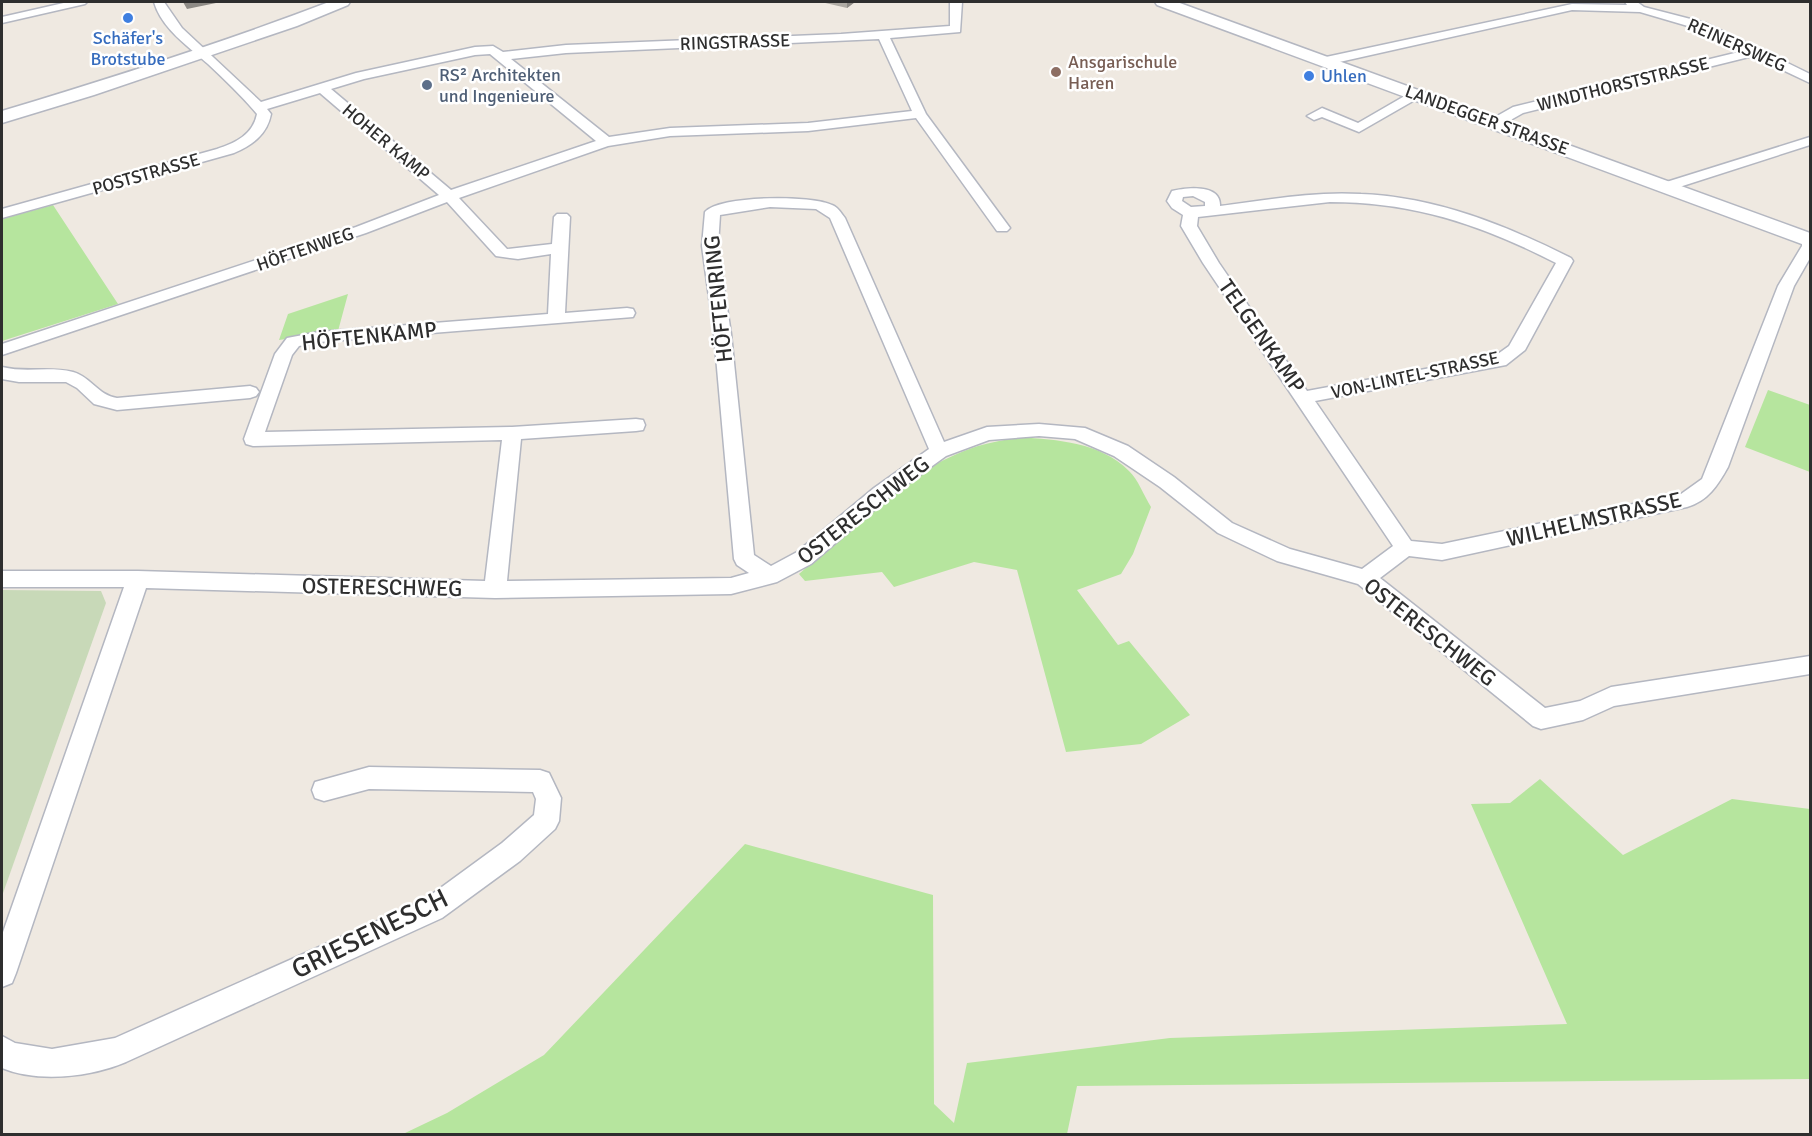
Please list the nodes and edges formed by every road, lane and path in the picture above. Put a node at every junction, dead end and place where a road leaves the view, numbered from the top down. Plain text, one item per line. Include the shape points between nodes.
1 (81, 2) edge
2 (342, 2) edge
3 (956, 2) edge
4 (1163, 2) edge
5 (1629, 2) edge
6 (161, 7) edge
7 (1640, 9) junction
8 (4, 16) edge
9 (883, 35) junction
10 (201, 52) junction
11 (1754, 52) junction
12 (500, 56) junction
13 (1326, 62) junction
14 (1810, 79) edge
15 (321, 87) junction
16 (1415, 94) junction
17 (258, 106) junction
18 (920, 114) junction
19 (1314, 116) dead end
20 (2, 117) edge
21 (1495, 123) junction
22 (1810, 141) edge
23 (606, 142) junction
24 (1665, 187) junction
25 (450, 197) junction
26 (1197, 212) joint
27 (2, 214) edge
28 (562, 217) dead end
29 (1002, 228) dead end
30 (1810, 240) edge
31 (559, 248) junction
32 (627, 313) dead end
33 (556, 319) junction
34 (2, 350) edge
35 (2, 373) edge
36 (249, 392) dead end
37 (1305, 397) junction
38 (636, 425) dead end
39 (512, 433) junction
40 (939, 451) junction
41 (1405, 548) junction
42 (770, 576) junction
43 (1365, 578) junction
44 (2, 579) edge
45 (138, 579) junction
46 (495, 590) junction
47 (1810, 665) edge
48 (324, 790) dead end
49 (2, 973) edge
50 (2, 1050) edge

1 - 8 street
2 - 10 main road
3 - 9 street, RINGSTRASSE via 956,29
4 - 13 main road, LANDEGGER STRASSE
5 - 7 street, REINERSWEG
6 - 10 street via 176,30
7 - 11 street, REINERSWEG via 1702,26
7 - 13 street via 1572,7
9 - 12 street, RINGSTRASSE via 566,49
9 - 18 street
10 - 17 street
10 - 20 main road
11 - 14 street, REINERSWEG
11 - 21 street, WINDTHORSTSTRASSE via 1518,110
12 - 15 street, RINGSTRASSE via 486,50 453,54
12 - 23 street, RINGSTRASSE
13 - 16 main road, LANDEGGER STRASSE
15 - 17 street, RINGSTRASSE
15 - 25 street, HOHER KAMP
16 - 19 street via 1359,128 1322,112
16 - 21 main road, LANDEGGER STRASSE
17 - 27 street, POSTSTRASSE via 264,114 259,128 245,143
18 - 23 street via 808,127 670,132
18 - 29 street
21 - 24 main road, LANDEGGER STRASSE
22 - 24 street
23 - 25 street, HÖFTENWEG
24 - 30 main road, LANDEGGER STRASSE
25 - 31 street via 502,253
25 - 34 street, HÖFTENWEG
26 - 37 street, TELGENKAMP via 1189,226
26 - 37 street, VON-LINTEL-STRASSE via 1329,198 1390,200 1488,225 1564,261 1516,350 1500,361
28 - 31 street
30 - 41 street, WILHELMSTRASSE via 1786,286 1709,484 1687,500 1442,552
31 - 33 street
32 - 33 street, HÖFTENKAMP
33 - 39 street, HÖFTENKAMP via 327,336 293,342 284,354 253,439
35 - 36 street via 28,378 69,376 83,382 103,403
37 - 41 street, TELGENKAMP
38 - 39 street, HÖFTENKAMP
39 - 46 street
40 - 42 street, OSTERESCHWEG via 881,493 804,558
40 - 42 street, HÖFTENRING via 837,218 827,208 807,203 737,205 713,212 710,239 744,558
40 - 43 street, OSTERESCHWEG via 987,434 1039,430 1078,433 1121,451 1225,528 1284,555
41 - 43 street
42 - 46 street, OSTERESCHWEG via 731,586
43 - 47 street, OSTERESCHWEG via 1541,719 1583,710 1611,697
44 - 45 street, OSTERESCHWEG
45 - 46 street, OSTERESCHWEG
45 - 49 street
48 - 50 street, GRIESENESCH via 369,778 540,781 549,798 546,821 433,909 116,1052 52,1064 7,1056

